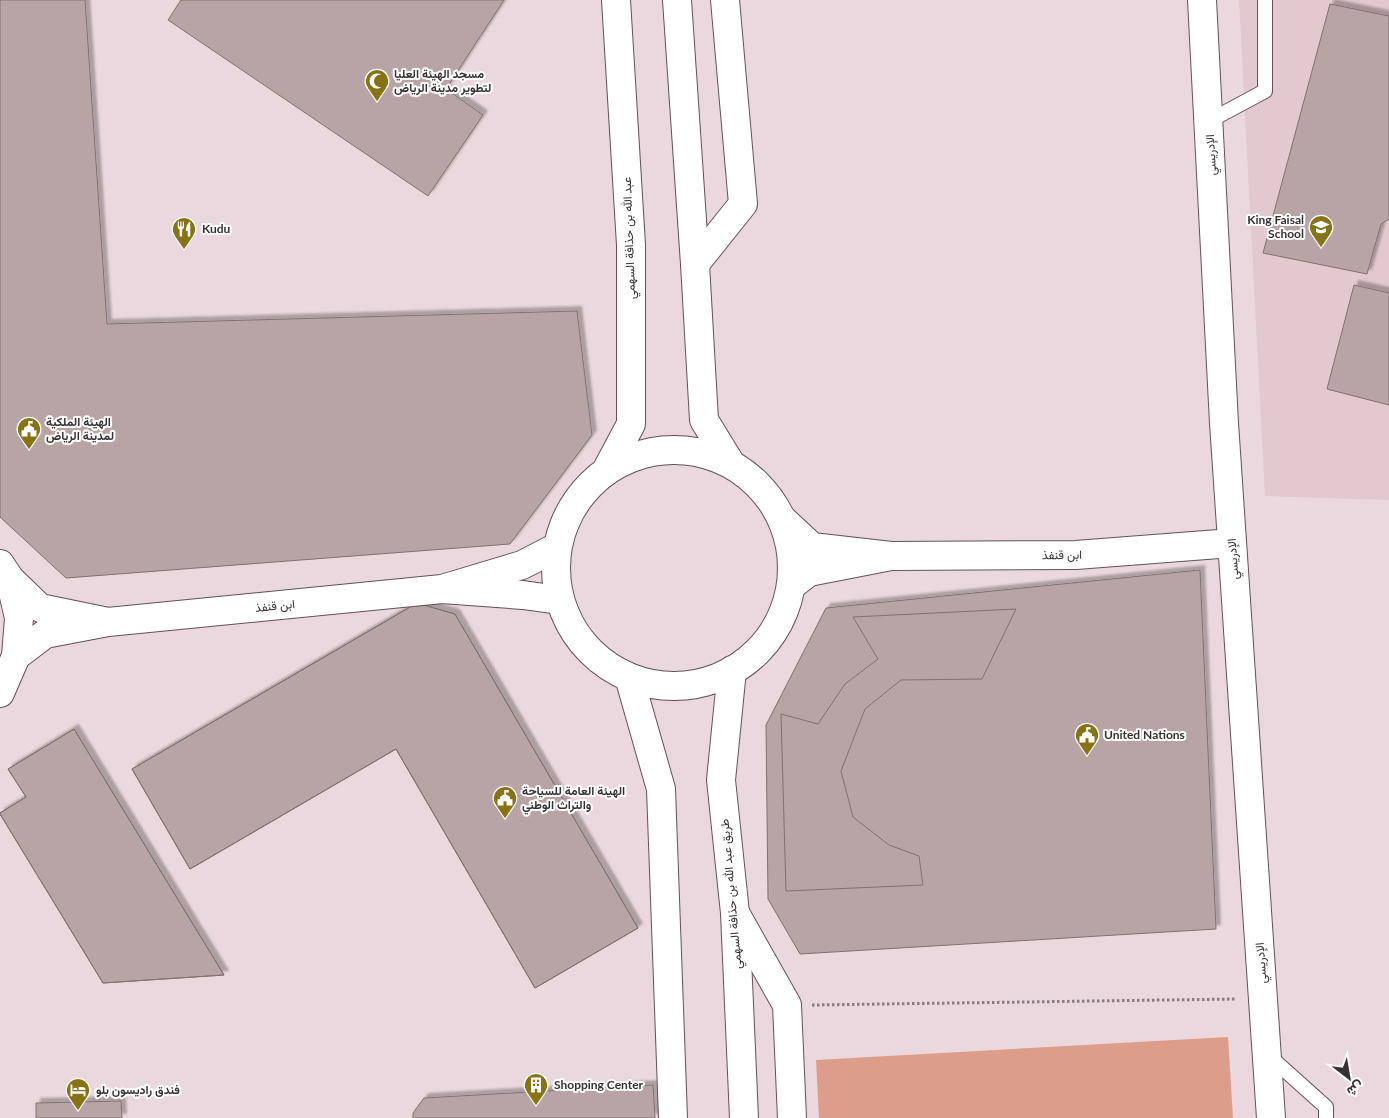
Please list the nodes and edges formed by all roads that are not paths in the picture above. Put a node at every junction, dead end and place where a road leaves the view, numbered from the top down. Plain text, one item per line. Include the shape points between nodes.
1 (616, 0) edge
2 (677, 0) edge
3 (725, 0) edge
4 (1202, 0) edge
5 (1265, 0) edge
6 (1209, 121) junction
7 (695, 264) junction
8 (731, 464) junction
9 (606, 471) junction
10 (782, 519) junction
11 (1232, 543) junction
12 (557, 547) junction
13 (891, 556) junction
14 (5, 572) edge
15 (791, 586) junction
16 (442, 589) junction
17 (560, 600) junction
18 (108, 622) junction
19 (16, 656) junction
20 (732, 670) junction
21 (629, 678) junction
22 (0, 693) edge
23 (735, 913) junction
24 (1268, 1055) junction
25 (673, 1118) edge
26 (744, 1118) edge
27 (792, 1118) edge
28 (1271, 1118) edge
29 (1326, 1118) edge

1 - 9 street, عبد الله بن حذافة السهمي via 631,245 631,424
2 - 7 street
3 - 7 street via 743,204
4 - 6 street, الإدريسي
5 - 6 lane via 1265,90
6 - 11 street, الإدريسي
7 - 8 street via 704,420
8 - 9 street via 701,452 668,449 635,456
8 - 10 street via 761,488
9 - 12 street via 583,492 567,518
10 - 13 street via 812,547
10 - 15 street via 791,552
11 - 13 street, ابن قنفذ via 1076,556
11 - 24 street, الإدريسي
12 - 16 street via 522,565
12 - 17 street via 555,574
13 - 15 street via 809,572
14 - 18 street via 40,608
14 - 19 street via 19,618
15 - 20 street via 780,620 760,648
16 - 17 street
16 - 18 street, ابن قنفذ
17 - 21 street via 574,632 598,659
18 - 19 street via 45,634
19 - 22 street
20 - 21 street via 708,681 682,686
20 - 23 street, طريق عبد الله بن حذافة السهمي via 721,780
21 - 25 street via 661,789
23 - 26 street, طريق عبد الله بن حذافة السهمي
23 - 27 street via 787,1005
24 - 28 street, الإدريسي
24 - 29 lane via 1326,1107

